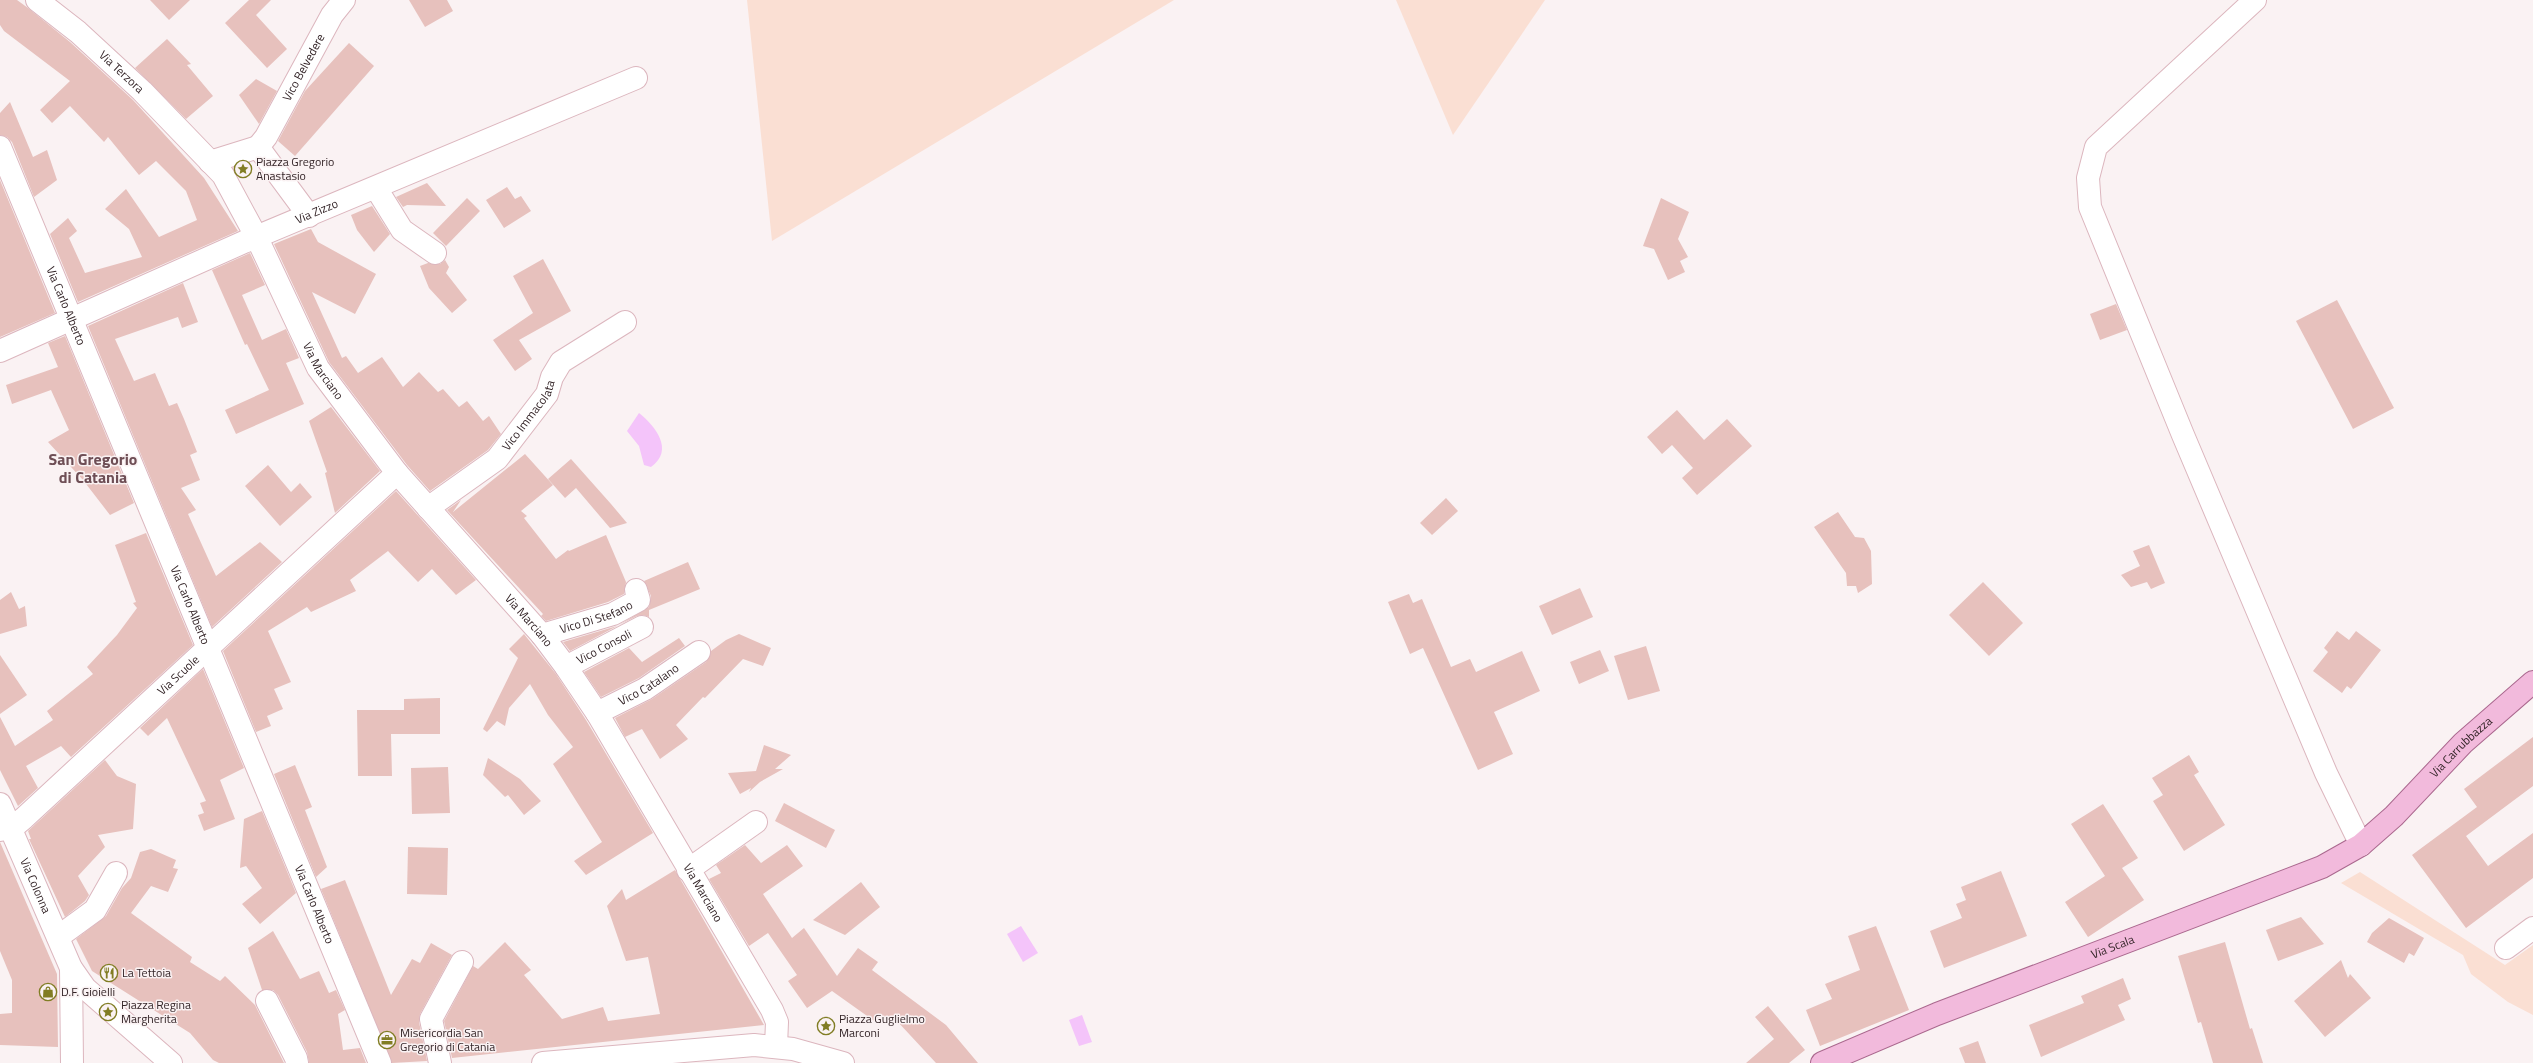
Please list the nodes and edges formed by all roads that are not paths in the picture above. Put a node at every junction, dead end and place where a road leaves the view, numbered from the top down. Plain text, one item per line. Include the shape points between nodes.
1 (37, 0) edge
2 (344, 0) edge
3 (2255, 0) edge
4 (636, 78) dead end
5 (262, 142) junction
6 (0, 148) edge
7 (205, 156) junction
8 (376, 188) junction
9 (309, 216) junction
10 (258, 238) junction
11 (435, 253) dead end
12 (72, 320) junction
13 (625, 322) dead end
14 (0, 350) edge
15 (397, 473) junction
16 (428, 508) junction
17 (636, 590) dead end
18 (642, 627) dead end
19 (542, 635) junction
20 (208, 647) junction
21 (699, 652) dead end
22 (566, 667) junction
23 (2533, 682) edge
24 (597, 713) junction
25 (0, 804) edge
26 (2394, 816) joint
27 (756, 822) dead end
28 (6, 829) edge
29 (2361, 844) junction
30 (688, 870) junction
31 (116, 873) dead end
32 (2533, 928) edge
33 (58, 937) junction
34 (2506, 948) dead end
35 (462, 962) dead end
36 (71, 968) junction
37 (267, 1001) dead end
38 (788, 1053) edge
39 (72, 1063) edge
40 (171, 1063) edge
41 (297, 1063) edge
42 (380, 1063) edge
43 (440, 1063) edge
44 (543, 1063) edge
45 (843, 1063) edge
46 (1822, 1063) edge

1 - 7 street, Via Terzora via 78,32 142,91
2 - 5 street, Vico Belvedere via 309,54
3 - 29 street via 2096,147 2088,178 2090,206 2183,435 2326,773
4 - 8 street, Via Zizzo
5 - 7 street
5 - 9 street
6 - 12 street, Via Carlo Alberto
7 - 10 street, Via Terzora via 223,175
8 - 9 street, Via Zizzo
8 - 11 street via 402,230
9 - 10 street, Via Zizzo
10 - 12 street, Via Zizzo
10 - 15 street, Via Marciano via 318,368
12 - 14 street, Via Zizzo
12 - 20 street, Via Carlo Alberto
13 - 16 street, Vico Immacolata via 561,362 552,377 547,394 497,459
15 - 16 street, Via Marciano
15 - 20 street, Via Scuole
16 - 19 street, Via Marciano
17 - 19 street, Vico Di Stefano via 639,600 613,614
18 - 22 street, Vico Consoli
19 - 22 street, Via Marciano
20 - 28 street, Via Scuole
20 - 42 street, Via Carlo Alberto
21 - 24 street, Vico Catalano via 645,689
22 - 24 street, Via Marciano
23 - 26 main road, Via Carrubbazza via 2463,743
24 - 30 street, Via Marciano
25 - 28 street, Via Colonna
26 - 29 main road, Via Scala
27 - 30 street
28 - 33 street, Via Colonna
29 - 46 main road, Via Scala via 2322,867 1937,1014
30 - 38 street, Via Marciano via 772,1010
31 - 33 street via 95,910
32 - 34 street
33 - 36 street, Via Colonna
35 - 43 street via 431,1019
36 - 39 street
36 - 40 street via 85,988
37 - 41 street
38 - 44 street via 754,1044
38 - 45 street

